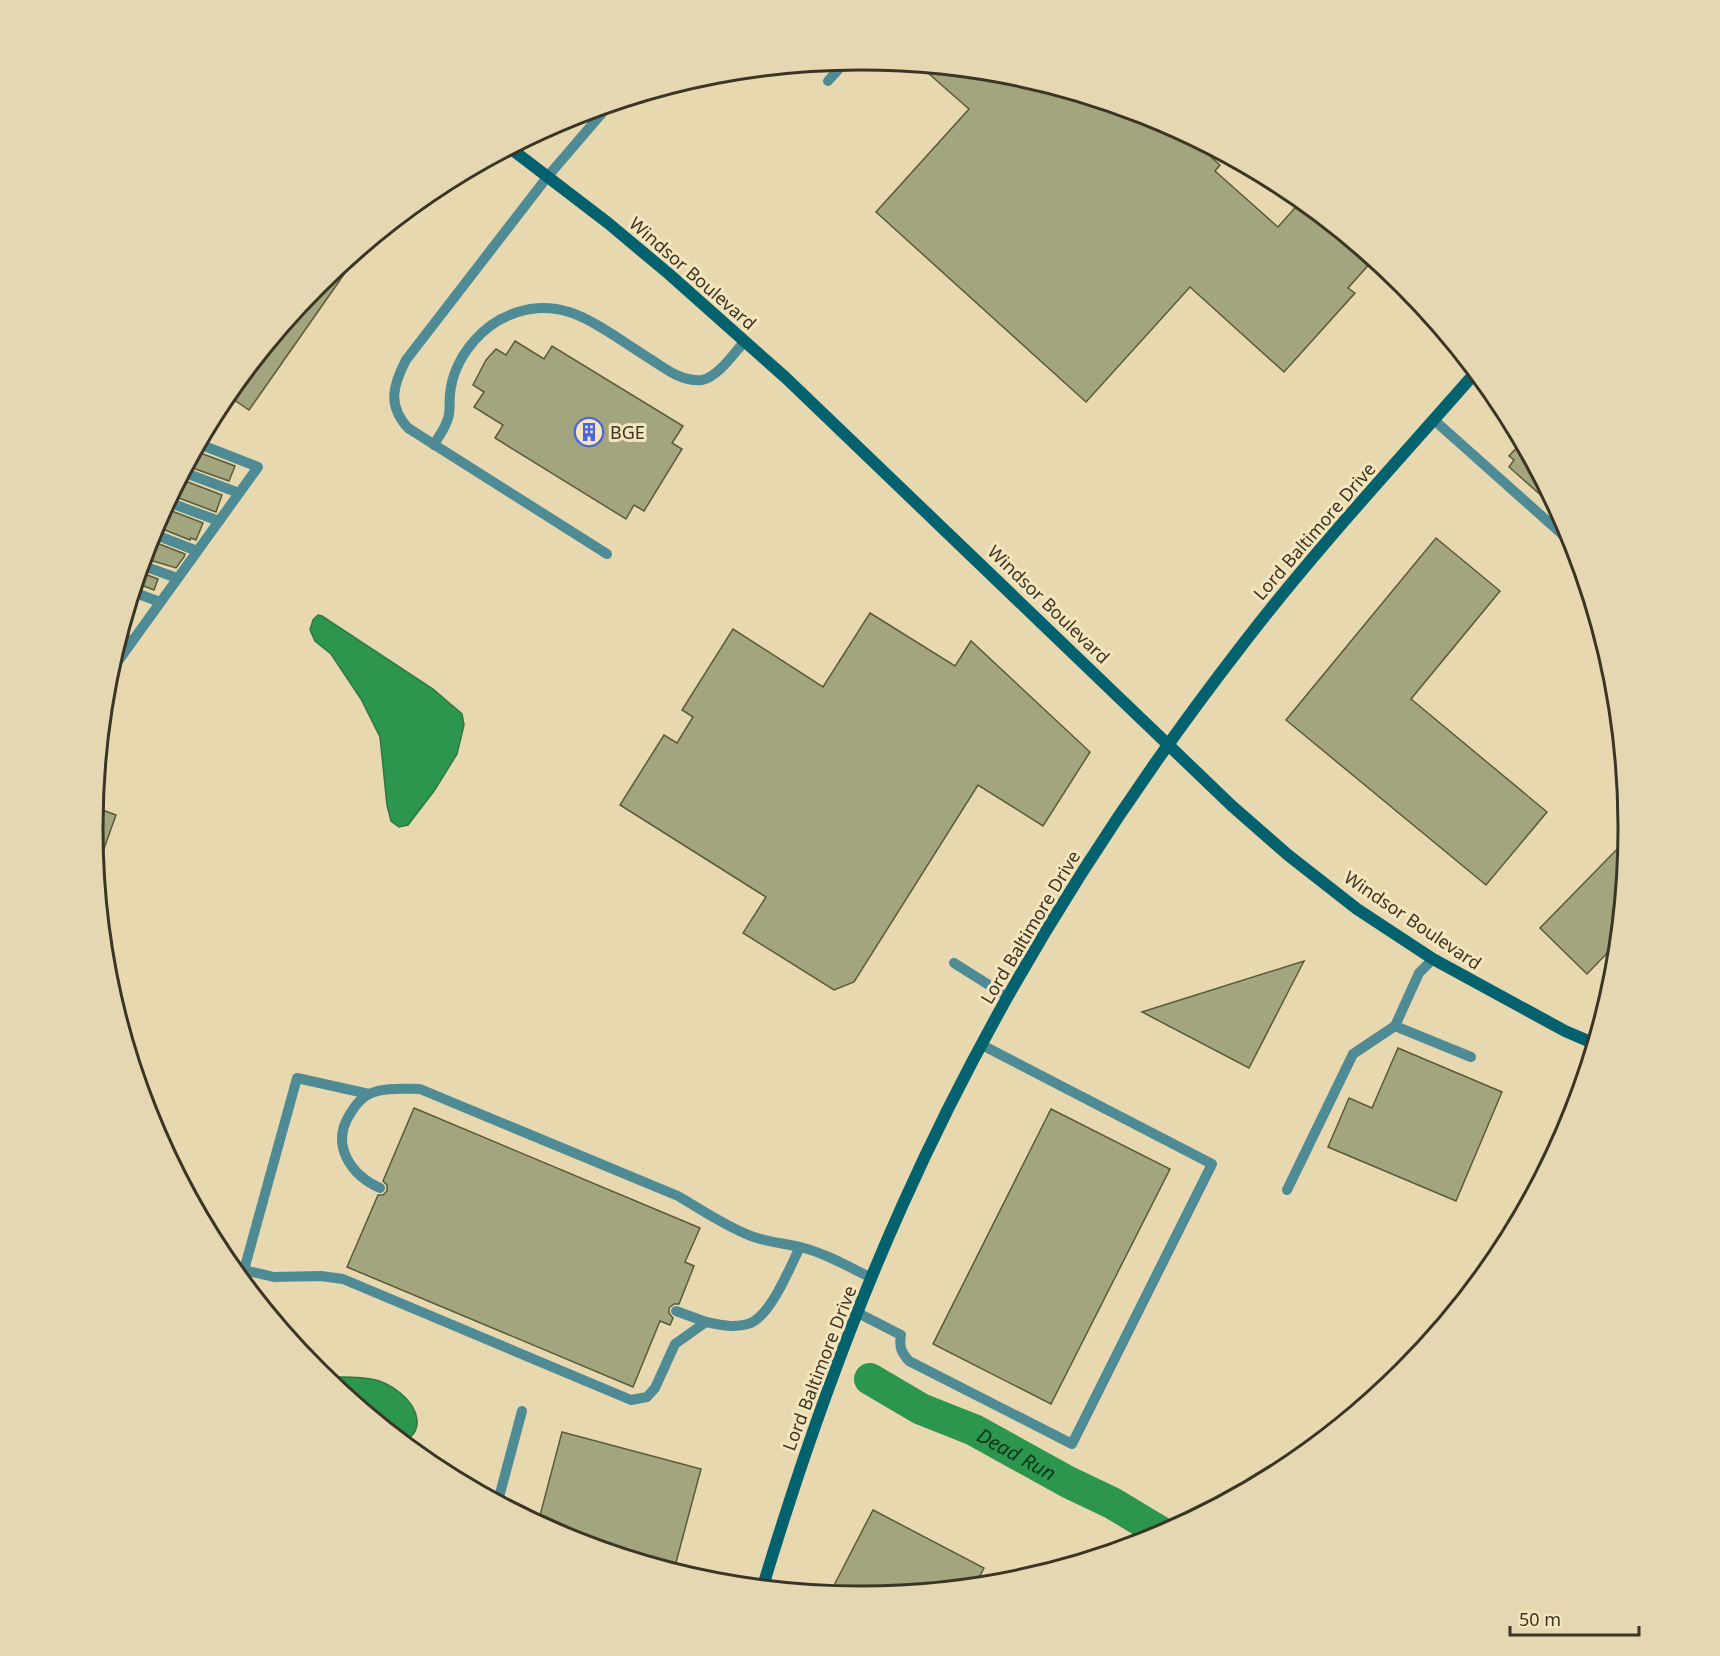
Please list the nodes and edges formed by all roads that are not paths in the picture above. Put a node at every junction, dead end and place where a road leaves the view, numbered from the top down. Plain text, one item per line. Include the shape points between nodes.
1 (837, 71) edge
2 (828, 81) dead end
3 (598, 118) edge
4 (517, 153) edge
5 (548, 176) junction
6 (744, 341) junction
7 (1470, 379) edge
8 (1434, 420) junction
9 (434, 445) junction
10 (206, 447) edge
11 (191, 475) edge
12 (239, 493) junction
13 (175, 505) edge
14 (219, 521) junction
15 (1555, 528) edge
16 (161, 537) edge
17 (197, 551) junction
18 (607, 554) dead end
19 (149, 567) edge
20 (177, 578) junction
21 (140, 595) edge
22 (160, 602) junction
23 (126, 639) edge
24 (132, 641) junction
25 (123, 654) edge
26 (1169, 744) junction
27 (1433, 959) junction
28 (954, 963) dead end
29 (1008, 997) junction
30 (1395, 1026) junction
31 (1587, 1040) edge
32 (982, 1045) junction
33 (1471, 1057) dead end
34 (369, 1094) junction
35 (380, 1188) dead end
36 (1287, 1190) dead end
37 (800, 1247) junction
38 (244, 1269) edge
39 (245, 1270) edge
40 (872, 1278) junction
41 (676, 1311) dead end
42 (858, 1313) junction
43 (706, 1322) junction
44 (522, 1412) dead end
45 (500, 1494) edge
46 (765, 1579) edge

1 - 2 lane
3 - 5 lane
4 - 5 main road, Windsor Boulevard
5 - 6 main road, Windsor Boulevard
5 - 9 lane via 406,360 397,377 393,392 399,418
6 - 9 lane via 713,376 689,380 570,312 548,308 508,315 474,340 460,359 453,374 448,420
6 - 26 main road, Windsor Boulevard
7 - 8 main road, Lord Baltimore Drive
8 - 15 lane
8 - 26 main road, Lord Baltimore Drive via 1282,594
9 - 18 lane
10 - 12 lane via 258,467
11 - 12 lane
12 - 14 lane
13 - 14 lane
14 - 17 lane
16 - 17 lane
17 - 20 lane
19 - 20 lane
20 - 22 lane
21 - 22 lane
22 - 24 lane
23 - 24 lane
24 - 25 lane
26 - 27 main road, Windsor Boulevard via 1288,855 1357,909
26 - 29 main road, Lord Baltimore Drive via 1102,840
27 - 30 lane via 1419,973
27 - 31 main road, Windsor Boulevard
28 - 29 lane
29 - 32 main road, Lord Baltimore Drive
30 - 33 lane
30 - 36 lane via 1353,1054
32 - 40 main road, Lord Baltimore Drive via 902,1205
32 - 42 lane via 1212,1164 1072,1444 909,1361 899,1346 901,1335
34 - 35 lane via 345,1120 341,1139 344,1156 355,1172
34 - 37 lane via 393,1088 420,1089 678,1196 750,1235
34 - 38 lane via 297,1078
37 - 40 lane
37 - 43 lane via 765,1313 751,1324 732,1327
39 - 43 lane via 274,1277 343,1279 631,1400 646,1397 655,1388 675,1344
40 - 42 main road, Lord Baltimore Drive
41 - 43 lane
42 - 46 main road, Lord Baltimore Drive via 814,1428
44 - 45 lane

